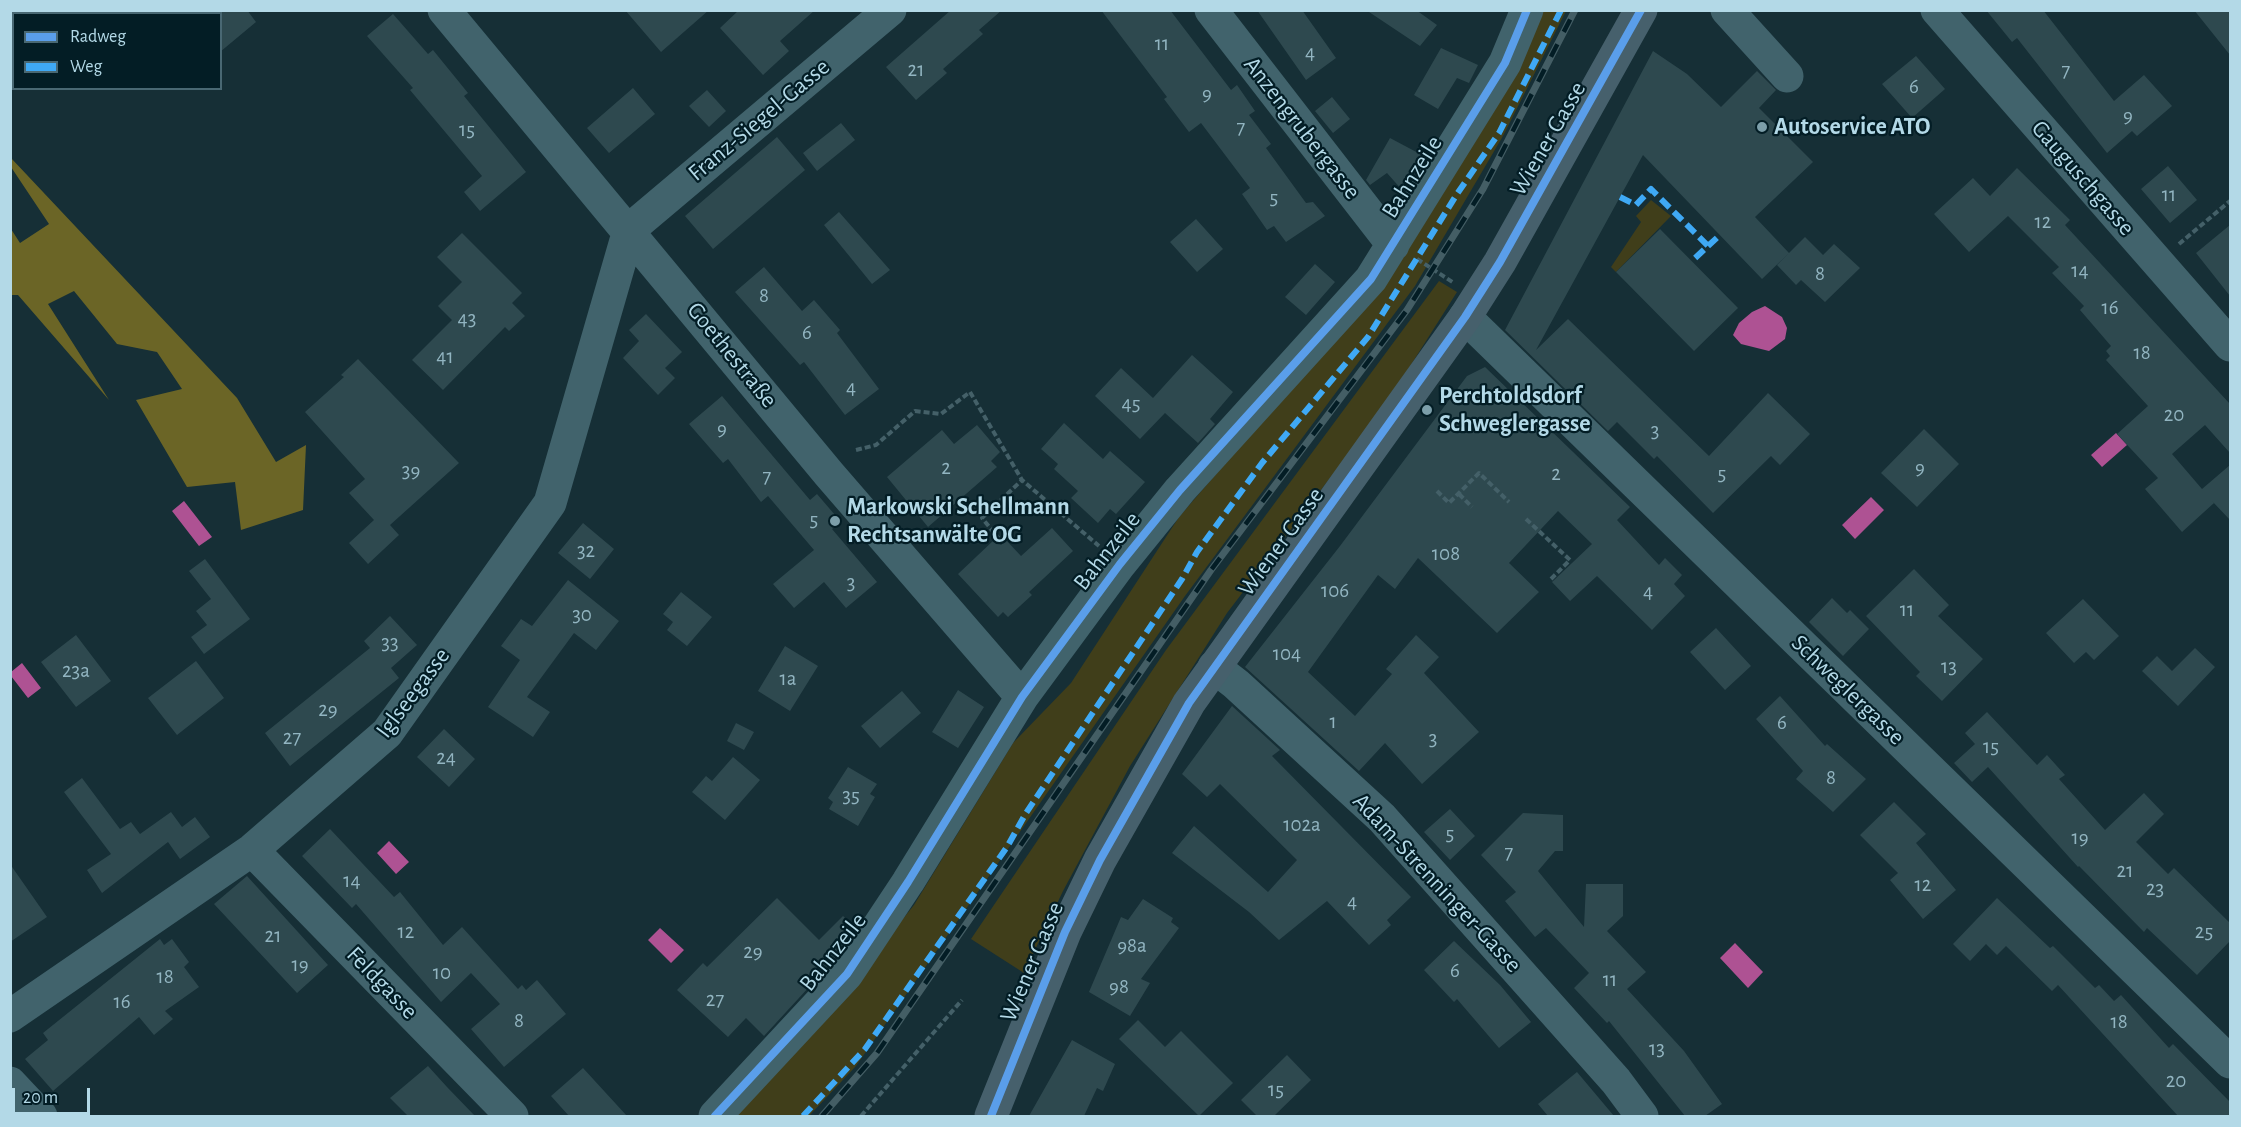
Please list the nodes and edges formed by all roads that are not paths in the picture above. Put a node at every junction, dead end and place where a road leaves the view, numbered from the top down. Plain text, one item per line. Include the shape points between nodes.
1 (444, 10) edge
2 (890, 10) edge
3 (1211, 10) edge
4 (1527, 10) edge
5 (1641, 10) edge
6 (1726, 10) edge
7 (1937, 10) edge
8 (1787, 76) dead end
9 (629, 230) junction
10 (1406, 253) junction
11 (1465, 317) junction
12 (2230, 345) edge
13 (1214, 667) junction
14 (1022, 698) junction
15 (252, 850) junction
16 (10, 1016) edge
17 (2230, 1062) edge
18 (10, 1083) edge
19 (41, 1116) edge
20 (512, 1116) edge
21 (716, 1116) edge
22 (991, 1116) edge
23 (1642, 1116) edge

1 - 9 street, Goethestraße
2 - 9 street, Franz-Siegel-Gasse
3 - 10 street, Anzengrubergasse
4 - 10 street, Bahnzeile via 1505,63
5 - 11 main road, Wiener Gasse via 1506,252
6 - 8 street
7 - 12 street, Gauguschgasse
9 - 14 street, Goethestraße via 829,474
9 - 15 street, Iglseegasse via 550,503 387,733
10 - 14 street, Bahnzeile via 1371,279 1180,490 1120,564
11 - 13 main road, Wiener Gasse
11 - 17 street, Schweglergasse
13 - 22 main road, Wiener Gasse via 1189,703 1100,860 1065,932
13 - 23 street, Adam-Strenninger-Gasse via 1382,818 1616,1081
14 - 21 street, Bahnzeile via 847,974
15 - 16 street, Iglseegasse
15 - 20 street, Feldgasse
18 - 19 street

